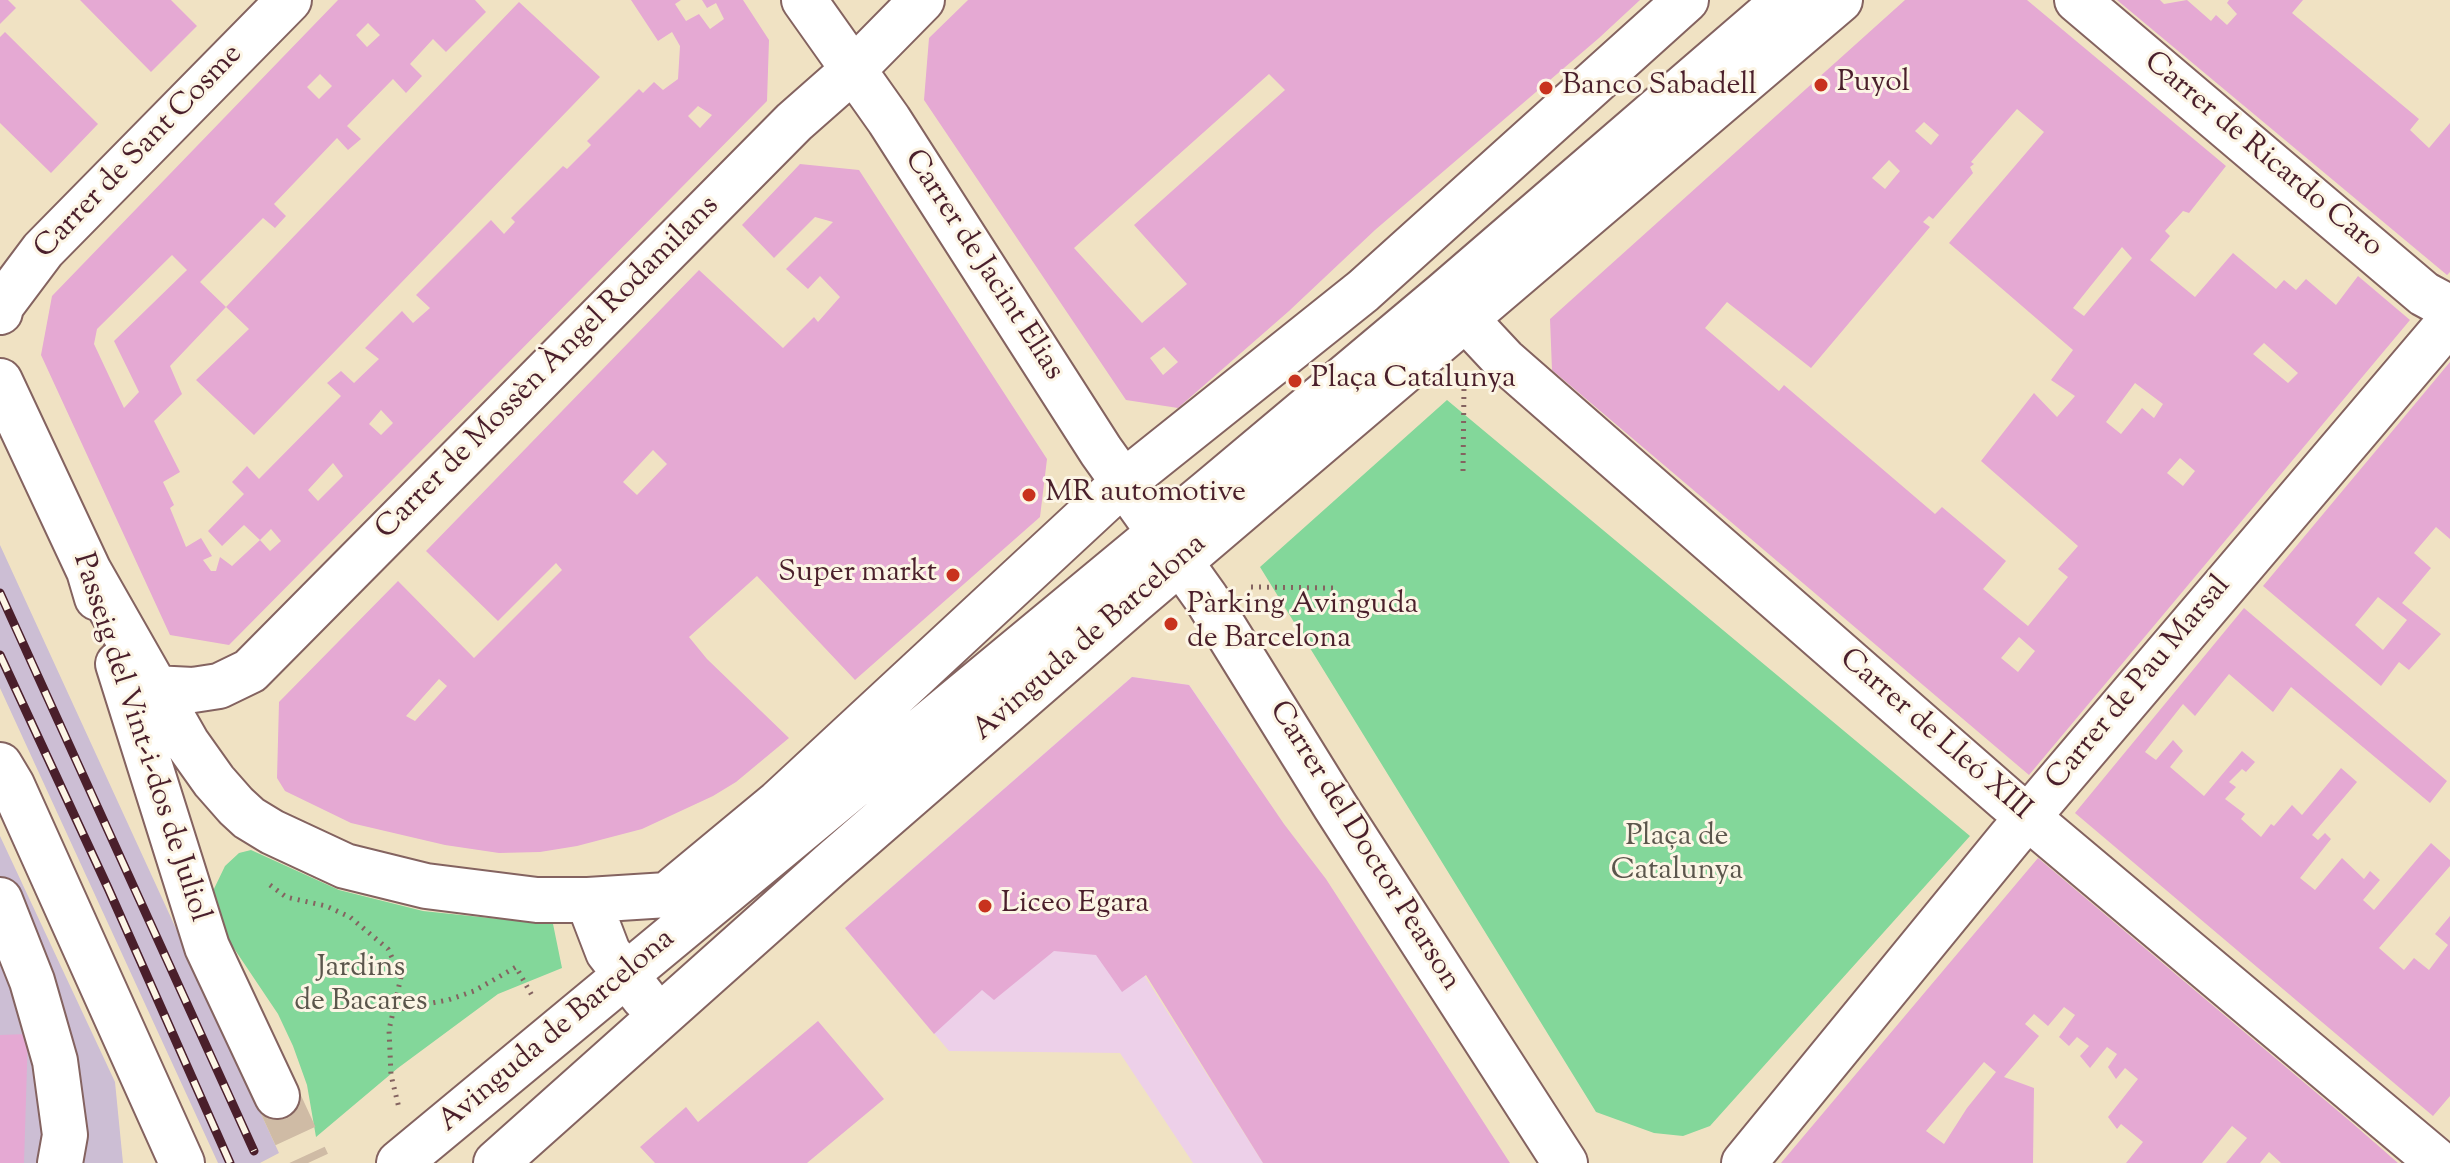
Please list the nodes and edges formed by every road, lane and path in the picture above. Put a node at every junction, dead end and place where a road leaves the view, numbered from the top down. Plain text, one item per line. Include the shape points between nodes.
1 (289, 0) edge
2 (804, 0) edge
3 (922, 0) edge
4 (1686, 0) edge
5 (1785, 0) edge
6 (1840, 0) edge
7 (2077, 0) edge
8 (853, 70) junction
9 (1454, 308) junction
10 (2450, 308) edge
11 (0, 312) edge
12 (2450, 321) edge
13 (0, 381) edge
14 (1464, 387) dead end
15 (1463, 471) dead end
16 (1124, 482) junction
17 (1170, 546) junction
18 (89, 571) junction
19 (1251, 587) dead end
20 (1333, 588) dead end
21 (153, 688) junction
22 (0, 765) edge
23 (766, 813) junction
24 (2027, 817) junction
25 (757, 867) junction
26 (270, 885) dead end
27 (667, 895) junction
28 (0, 900) edge
29 (588, 900) junction
30 (716, 901) junction
31 (626, 975) junction
32 (540, 1009) dead end
33 (394, 1010) junction
34 (660, 1019) junction
35 (277, 1096) tunnel mouth
36 (400, 1113) dead end
37 (2439, 1156) edge
38 (60, 1163) edge
39 (182, 1163) edge
40 (399, 1163) edge
41 (496, 1163) edge
42 (1565, 1163) edge
43 (1744, 1163) edge

1 - 11 street, Carrer de Sant Cosme via 43,250
2 - 8 street, Carrer de Jacint Elias
3 - 8 street, Carrer de Mossèn Àngel Rodamilans
4 - 16 street, Avinguda de Barcelona via 1363,291
5 - 9 street, Avinguda de Barcelona
6 - 9 street, Avinguda de Barcelona
7 - 10 street, Carrer de Ricardo Caro via 2424,294
8 - 16 street, Carrer de Jacint Elias
8 - 21 street, Carrer de Mossèn Àngel Rodamilans via 794,122 250,671 219,686
9 - 17 street, Avinguda de Barcelona
9 - 24 street, Carrer de Lleó XIII via 1504,360
12 - 24 street, Carrer de Pau Marsal
13 - 18 street, Passeig del Vint-i-dos de Juliol
14 - 15 path
16 - 17 street, Carrer de Jacint Elias
16 - 23 street, Avinguda de Barcelona
17 - 25 street, Avinguda de Barcelona
17 - 34 street, Avinguda de Barcelona
17 - 42 street, Carrer del Doctor Pearson
18 - 21 street, Avinguda de Barcelona
18 - 35 street, Passeig del Vint-i-dos de Juliol via 207,947
19 - 20 path
21 - 29 street, Avinguda de Barcelona via 214,781 249,818 272,832 345,866 426,886 537,900
22 - 39 street
23 - 25 street
23 - 27 street, Avinguda de Barcelona
24 - 37 street, Carrer de Lleó XIII
24 - 43 street, Carrer de Pau Marsal
25 - 30 street, Avinguda de Barcelona
26 - 33 path via 286,897 350,917 388,949 401,977
27 - 29 street, Avinguda de Barcelona
27 - 30 street, Avinguda de Barcelona
28 - 38 street via 32,981 55,1061 65,1135
29 - 31 street via 608,952
30 - 31 street, Avinguda de Barcelona
31 - 34 street
31 - 40 street, Avinguda de Barcelona
32 - 33 path via 516,967 474,991
33 - 36 path via 389,1050
34 - 41 street, Avinguda de Barcelona

